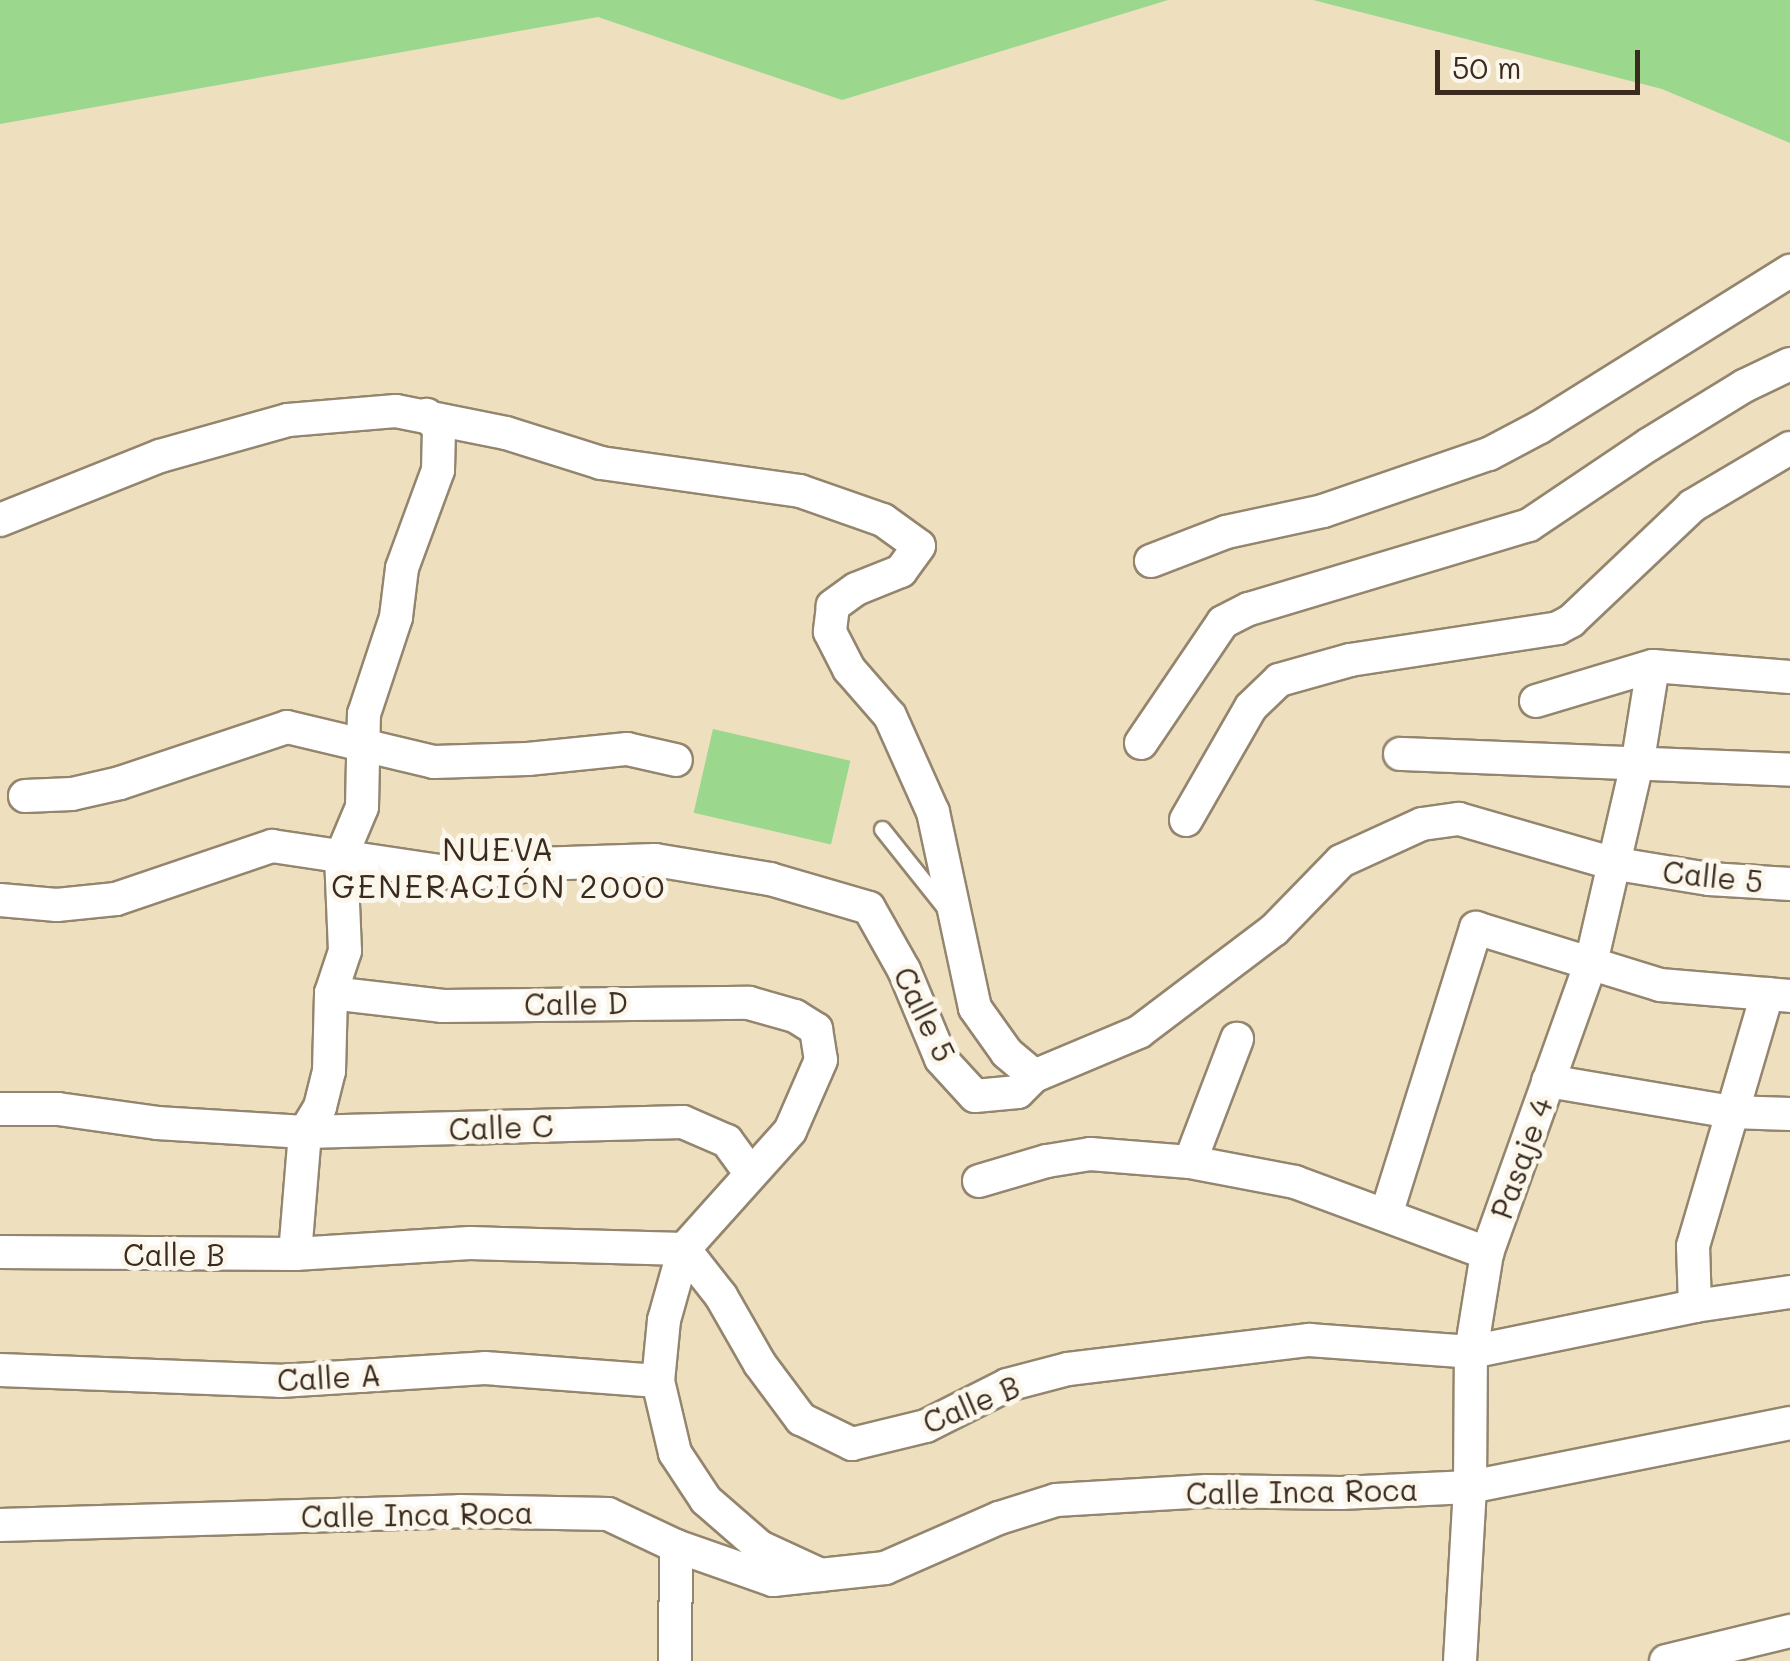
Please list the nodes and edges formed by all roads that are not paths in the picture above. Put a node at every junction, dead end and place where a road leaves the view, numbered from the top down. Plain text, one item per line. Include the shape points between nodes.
1 (1790, 271) edge
2 (1790, 364) edge
3 (427, 415) junction
4 (1790, 448) edge
5 (0, 520) edge
6 (1152, 561) dead end
7 (1653, 666) junction
8 (1790, 677) edge
9 (1536, 701) dead end
10 (1140, 743) dead end
11 (364, 745) junction
12 (1400, 754) dead end
13 (676, 760) dead end
14 (1638, 760) junction
15 (1790, 770) edge
16 (25, 796) dead end
17 (1186, 820) dead end
18 (882, 829) dead end
19 (341, 857) junction
20 (1611, 863) junction
21 (1790, 884) edge
22 (0, 900) edge
23 (954, 919) junction
24 (1592, 963) junction
25 (331, 993) junction
26 (1778, 995) edge
27 (1237, 1039) dead end
28 (1034, 1076) junction
29 (1548, 1081) junction
30 (0, 1109) edge
31 (1731, 1112) junction
32 (1790, 1114) edge
33 (304, 1132) junction
34 (1190, 1162) junction
35 (750, 1172) junction
36 (980, 1181) dead end
37 (1386, 1216) junction
38 (684, 1249) junction
39 (0, 1252) edge
40 (1487, 1253) junction
41 (295, 1254) junction
42 (1790, 1292) edge
43 (1695, 1306) junction
44 (1471, 1352) junction
45 (0, 1370) edge
46 (658, 1382) junction
47 (1790, 1423) edge
48 (1470, 1487) junction
49 (0, 1525) edge
50 (676, 1546) junction
51 (821, 1575) junction
52 (1790, 1631) edge
53 (675, 1661) edge
54 (1460, 1661) edge
55 (1666, 1661) edge

1 - 6 street via 1489,454 1323,511 1226,532
2 - 10 street via 1648,444 1529,525 1223,622
3 - 5 street via 396,411 288,420 160,456
3 - 11 street via 439,428 438,470 402,568 396,617 364,714
3 - 23 street via 601,463 800,491 883,520 918,546 901,571 833,606 830,632 849,669 890,716 933,812
4 - 17 street via 1692,506 1558,628 1350,660 1279,680 1251,706
7 - 8 street
7 - 9 street
7 - 14 street, Pasaje 4
11 - 13 street via 434,762 627,749
11 - 16 street via 287,727 120,783
11 - 19 street via 362,807
12 - 14 street
14 - 15 street
14 - 20 street, Pasaje 4
18 - 23 lane
19 - 22 street, Calle 5 via 272,846 116,899 57,905
19 - 25 street via 346,951
19 - 28 street, Calle 5 via 467,875 536,864 656,860 770,879 869,908 941,1059 975,1096 1018,1092
20 - 21 street, Calle 5
20 - 24 street, Pasaje 4
20 - 28 street, Calle 5 via 1459,818 1422,824 1342,862 1274,930 1139,1032
23 - 28 street via 975,1008
24 - 26 street via 1660,985
24 - 29 street, Pasaje 4
24 - 37 street via 1476,928
25 - 33 street via 329,1071 320,1107
25 - 35 street, Calle D via 442,1006 749,1003 795,1016 816,1029 821,1060 790,1131
26 - 31 street
27 - 34 street
29 - 31 street
29 - 40 street, Pasaje 4
30 - 33 street, Calle C
31 - 32 street
31 - 43 street via 1693,1246
33 - 35 street, Calle C via 682,1122 727,1141
33 - 41 street
34 - 36 street via 1090,1154
34 - 37 street via 1295,1182
35 - 38 street
37 - 40 street
38 - 41 street, Calle B via 470,1243
38 - 44 street, Calle B via 801,1419 852,1444 926,1426 1022,1381 1068,1368 1309,1340
38 - 46 street via 664,1320
39 - 41 street, Calle B
40 - 44 street, Pasaje 4
42 - 43 street, Calle B
43 - 44 street, Calle B
44 - 48 street, Pasaje 4
45 - 46 street, Calle A via 280,1381 485,1368
46 - 51 street via 676,1453 706,1500 760,1546
47 - 48 street, Calle Inca Roca
48 - 51 street, Calle Inca Roca via 1056,1500 886,1568
48 - 54 street, Pasaje 4
49 - 50 street, Calle Inca Roca via 460,1511 608,1514
50 - 51 street, Calle Inca Roca via 773,1580
50 - 53 street
52 - 55 street

